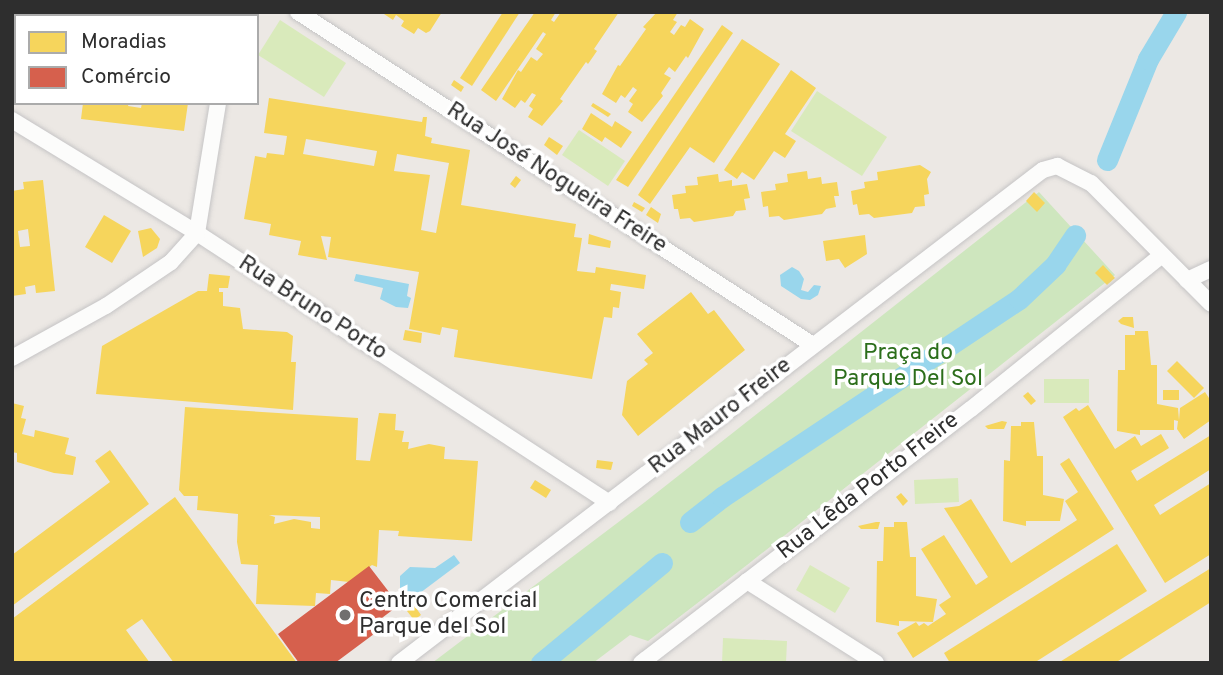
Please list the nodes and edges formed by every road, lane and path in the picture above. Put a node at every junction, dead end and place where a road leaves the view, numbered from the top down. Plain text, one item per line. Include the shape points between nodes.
1 (298, 12) edge
2 (218, 105) edge
3 (12, 120) edge
4 (197, 233) junction
5 (1161, 256) junction
6 (1211, 270) edge
7 (1187, 280) junction
8 (1211, 304) edge
9 (813, 345) junction
10 (12, 359) edge
11 (609, 503) junction
12 (747, 581) junction
13 (399, 663) edge
14 (641, 663) edge
15 (876, 663) edge

1 - 9 street, Rua José Nogueira Freire
2 - 4 street
3 - 4 street, Rua Bruno Porto
4 - 10 street via 171,262 117,299
4 - 11 street, Rua Bruno Porto
5 - 7 street
5 - 9 street, Rua Mauro Freire via 1091,183 1057,166 1043,170
5 - 12 street, Rua Lêda Porto Freire
6 - 7 street
7 - 8 street
9 - 11 street, Rua Mauro Freire
11 - 13 street, Rua Mauro Freire
12 - 14 street, Rua Lêda Porto Freire
12 - 15 street

